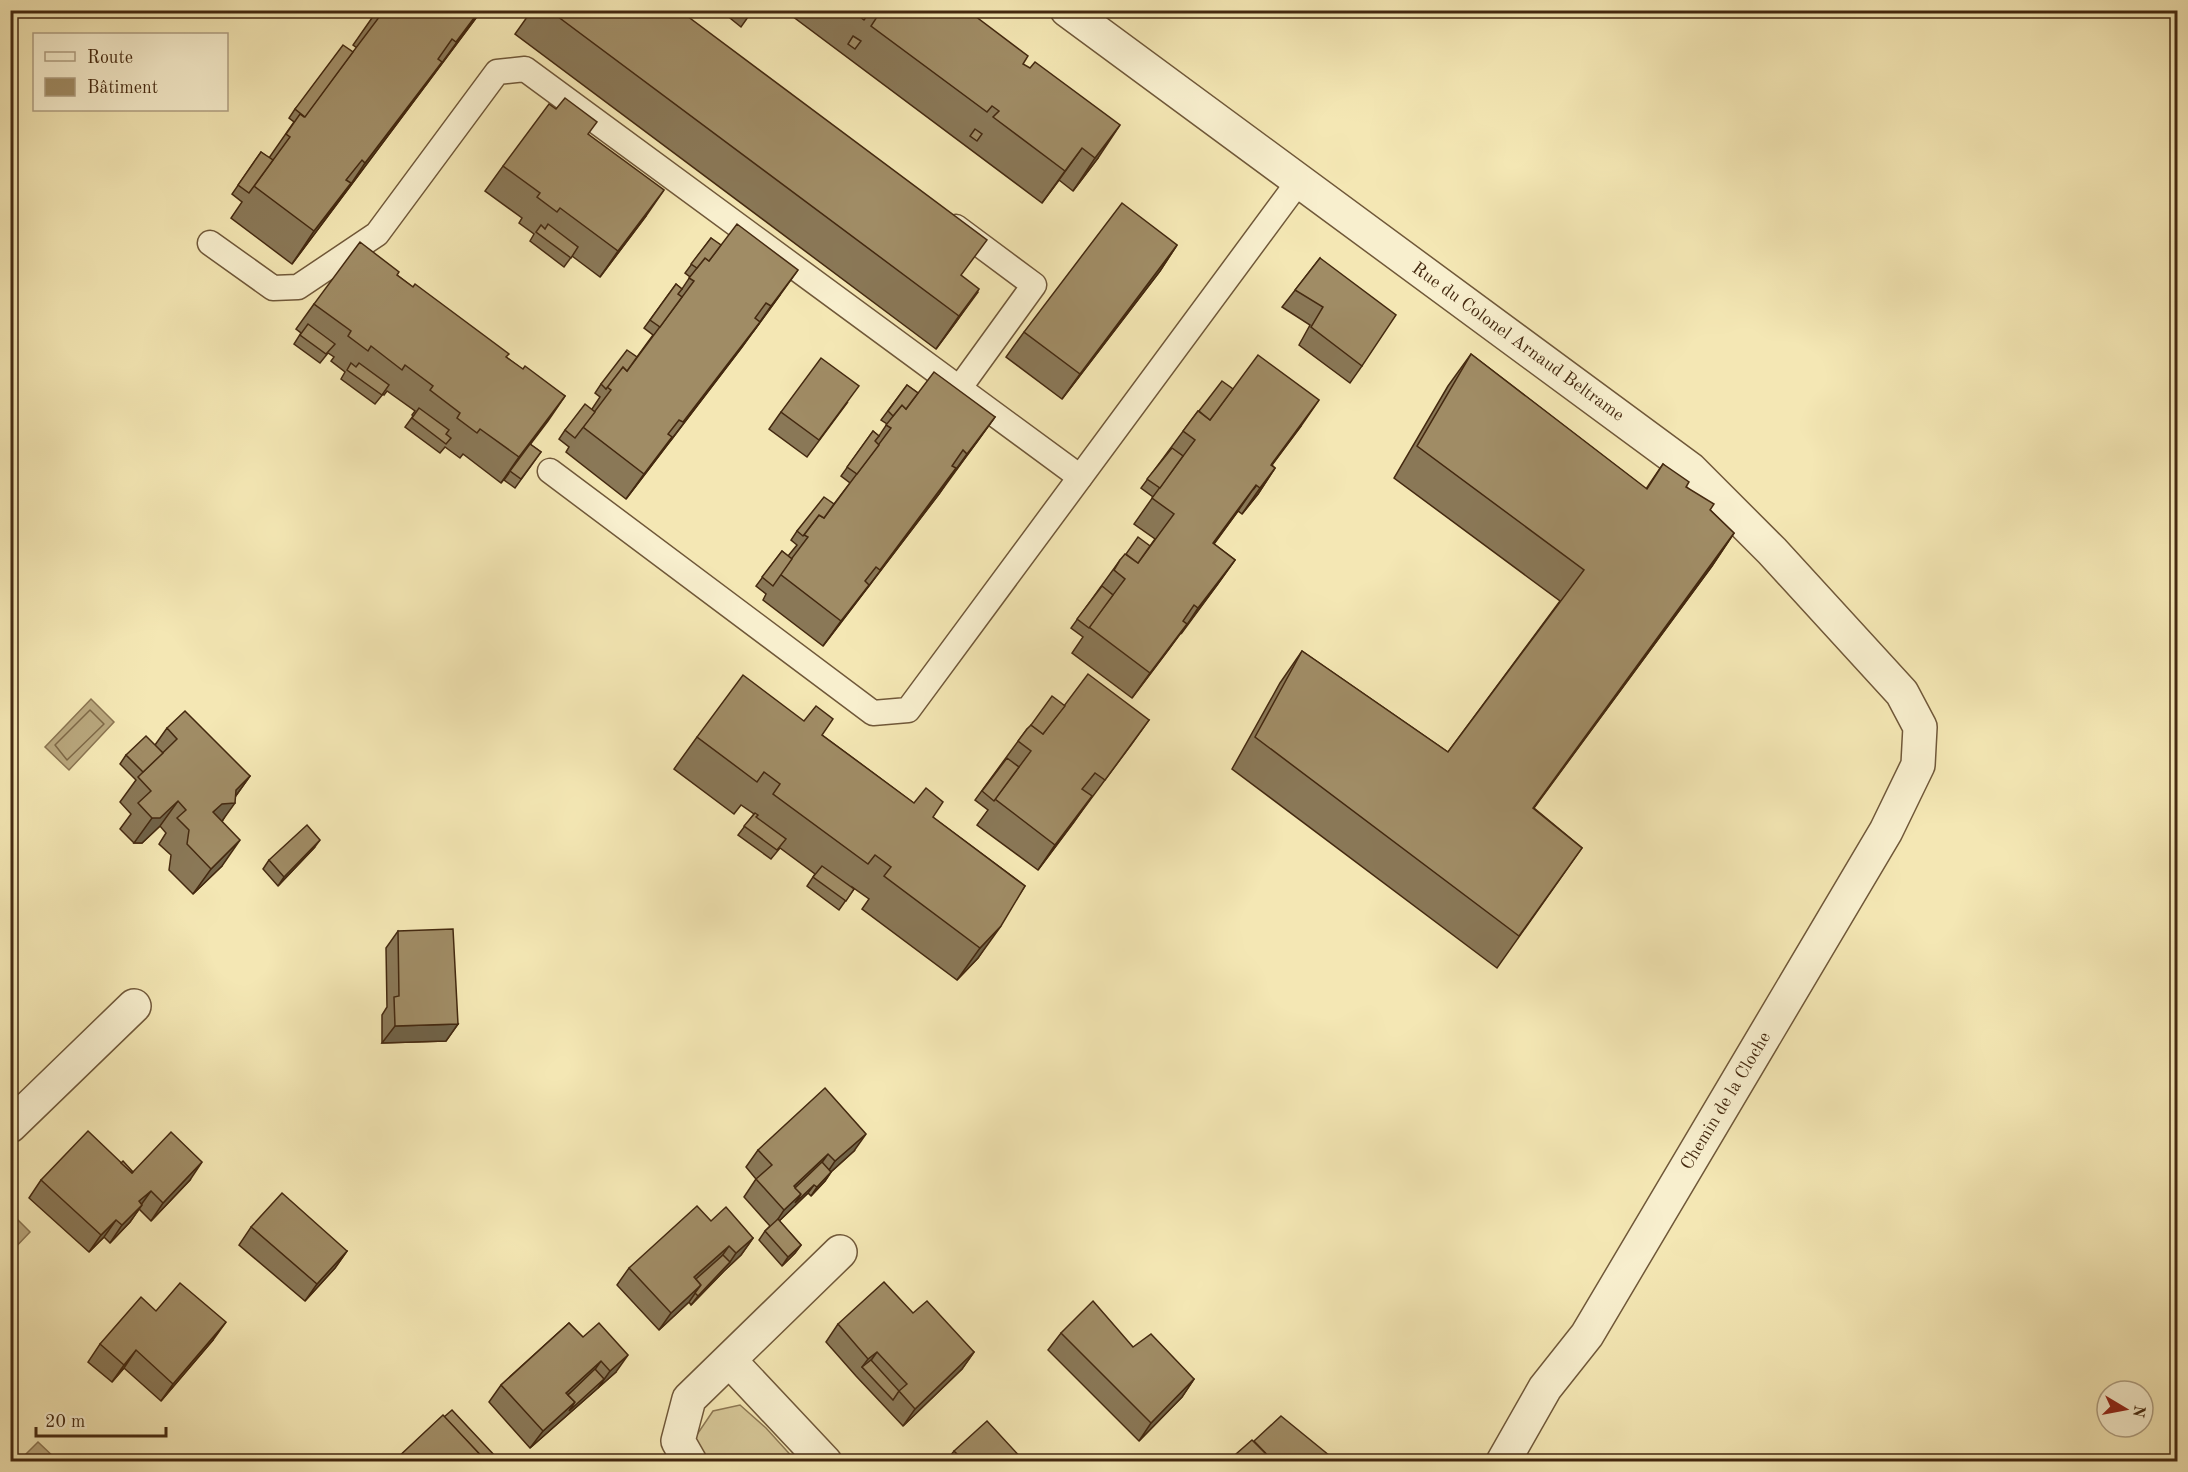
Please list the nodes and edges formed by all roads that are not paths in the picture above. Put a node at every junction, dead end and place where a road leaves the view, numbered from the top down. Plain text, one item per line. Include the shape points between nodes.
1 (1067, 10) edge
2 (1299, 181) junction
3 (940, 215) edge
4 (210, 243) dead end
5 (958, 390) junction
6 (550, 471) dead end
7 (1080, 477) junction
8 (1920, 727) joint
9 (134, 1006) dead end
10 (10, 1126) edge
11 (840, 1252) dead end
12 (730, 1361) junction
13 (690, 1461) edge
14 (825, 1461) edge
15 (1503, 1461) edge

1 - 2 street, Rue du Colonel Arnaud Beltrame
2 - 7 lane
2 - 8 street, Rue du Colonel Arnaud Beltrame via 1690,469 1772,550 1902,693
3 - 5 lane via 1034,285
4 - 5 lane via 273,288 298,287 377,234 497,72 525,69
5 - 7 lane
6 - 7 lane via 873,713 908,710
8 - 15 street, Chemin de la Cloche via 1918,765 1886,831 1587,1335 1545,1388
9 - 10 street
11 - 12 street
12 - 13 street via 689,1399 678,1441
12 - 14 street

